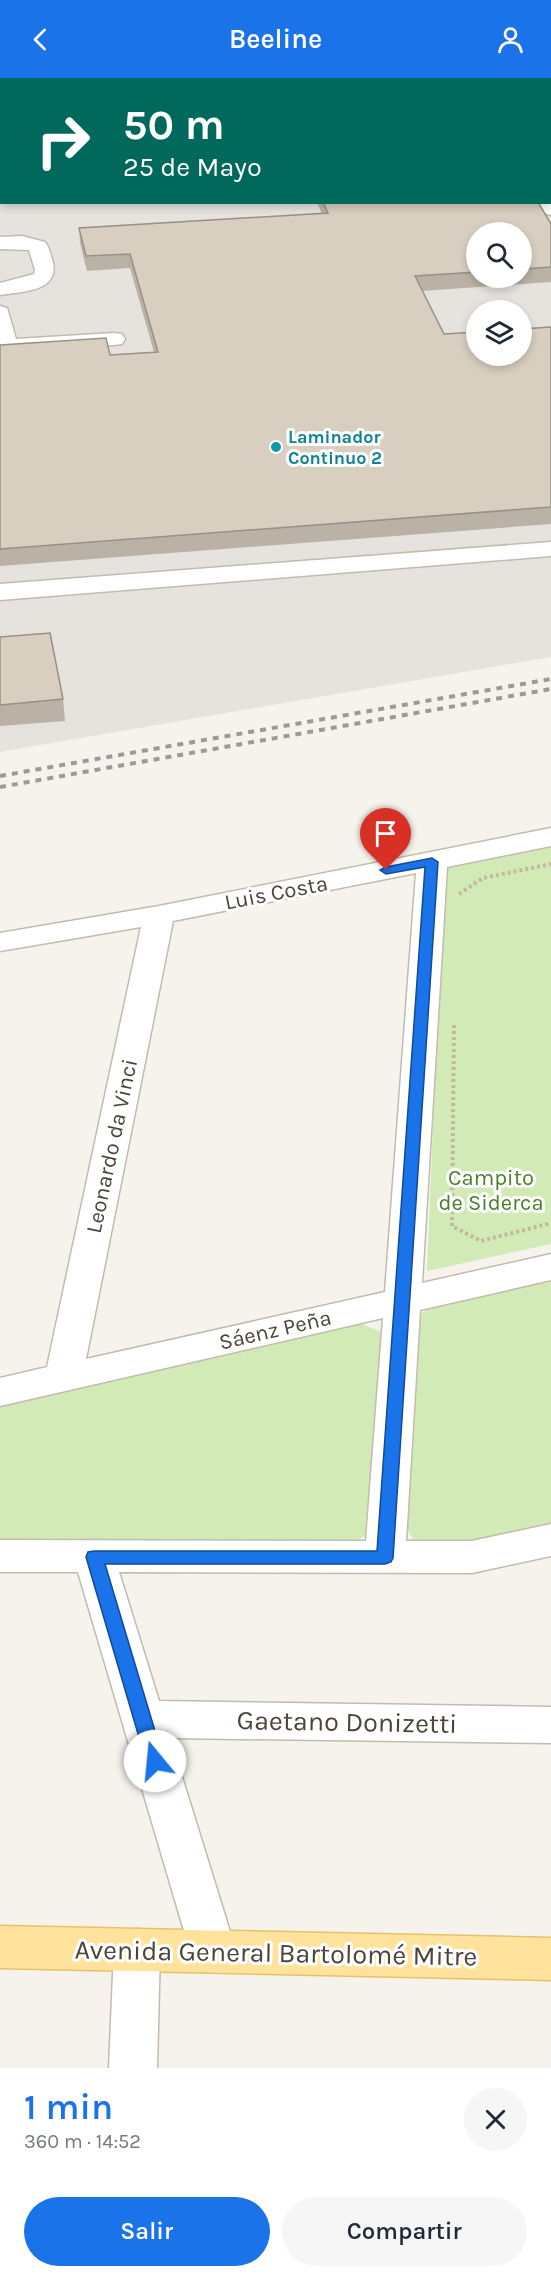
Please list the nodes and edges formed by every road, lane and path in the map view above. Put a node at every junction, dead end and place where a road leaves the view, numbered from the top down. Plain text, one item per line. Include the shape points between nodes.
1 (0, 243) edge
2 (0, 289) edge
3 (0, 312) edge
4 (114, 339) dead end
5 (4, 345) edge
6 (551, 549) edge
7 (0, 592) edge
8 (551, 837) edge
9 (432, 862) junction
10 (551, 864) edge
11 (455, 897) dead end
12 (159, 915) junction
13 (0, 942) edge
14 (454, 1014) dead end
15 (551, 1223) edge
16 (551, 1267) edge
17 (403, 1300) junction
18 (64, 1376) junction
19 (0, 1392) edge
20 (551, 1540) edge
21 (0, 1556) edge
22 (94, 1557) junction
23 (385, 1558) junction
24 (142, 1719) junction
25 (551, 1725) edge
26 (0, 1947) edge
27 (137, 1950) junction
28 (213, 1951) junction
29 (551, 1959) edge
30 (133, 2068) edge

1 - 2 street via 38,246 45,270 43,277 34,282
3 - 5 street
4 - 5 street
6 - 7 street
8 - 9 street, Luis Costa
9 - 12 street, Luis Costa
9 - 17 street
10 - 11 path via 483,878
12 - 13 street, Luis Costa
12 - 18 street, Leonardo da Vinci
14 - 15 path via 452,1226 481,1241
16 - 17 street, Sáenz Peña
17 - 18 street, Sáenz Peña
17 - 23 street
18 - 19 street, Sáenz Peña
20 - 23 street via 472,1557
21 - 22 street
22 - 23 street
22 - 24 street
24 - 25 street, Gaetano Donizetti
24 - 28 street
26 - 27 main road, Avenida General Bartolomé Mitre
27 - 28 main road, Avenida General Bartolomé Mitre
27 - 30 street
28 - 29 main road, Avenida General Bartolomé Mitre

